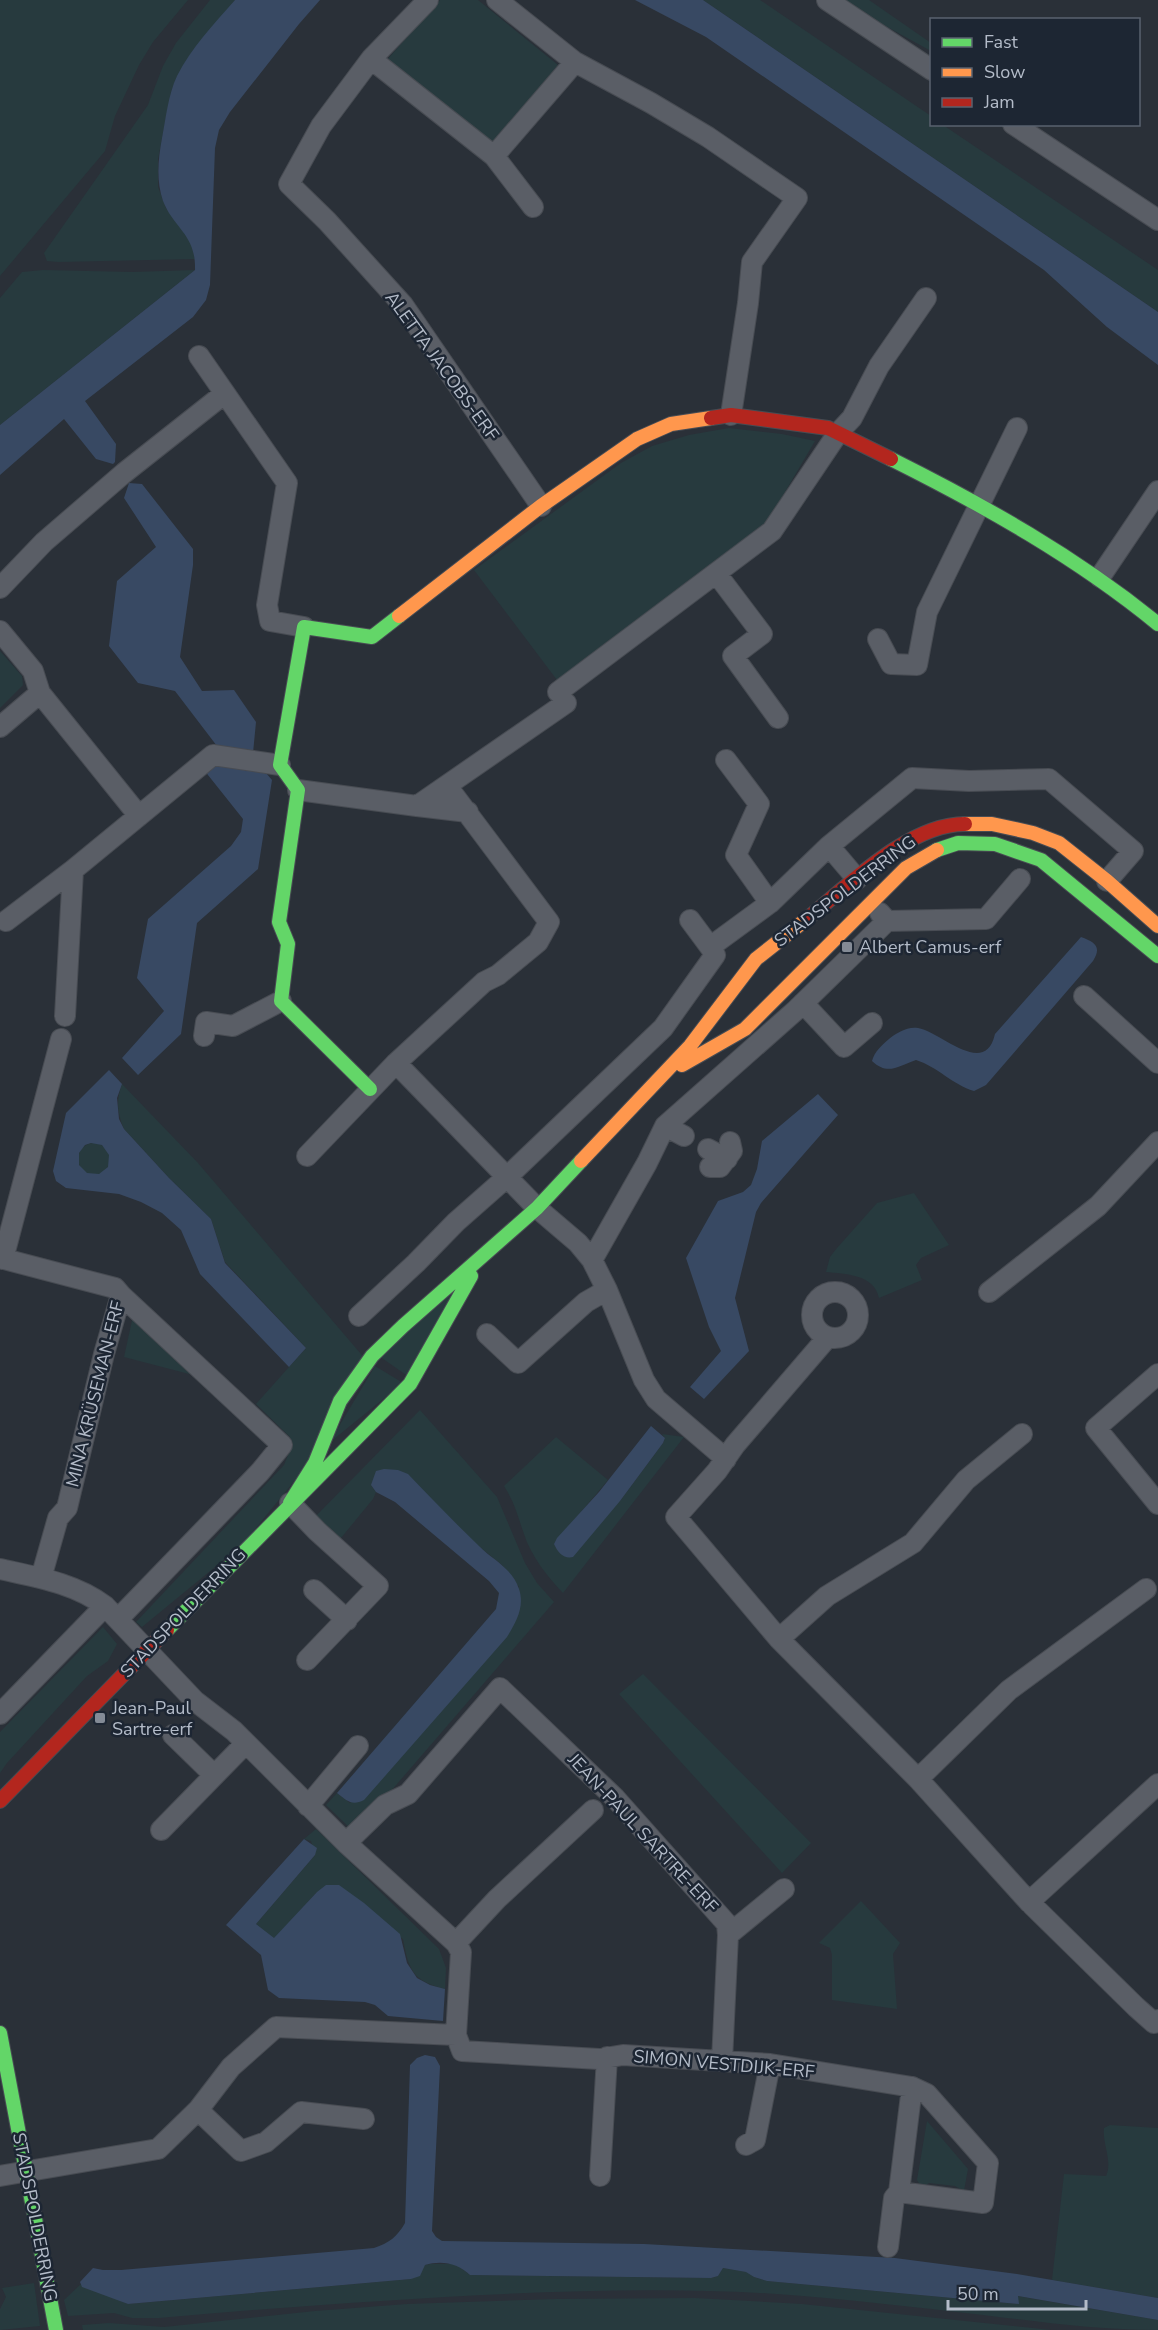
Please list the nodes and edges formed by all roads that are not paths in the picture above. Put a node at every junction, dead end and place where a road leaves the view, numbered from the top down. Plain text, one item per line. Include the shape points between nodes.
1 (428, 0) edge
2 (497, 0) edge
3 (831, 2) edge
4 (371, 59) junction
5 (575, 62) junction
6 (930, 69) edge
7 (1016, 126) edge
8 (494, 156) junction
9 (533, 207) dead end
10 (1158, 220) edge
11 (926, 297) dead end
12 (199, 356) dead end
13 (224, 394) junction
14 (731, 415) junction
15 (1017, 428) dead end
16 (838, 433) junction
17 (1158, 491) edge
18 (981, 504) junction
19 (541, 506) junction
20 (716, 573) junction
21 (1100, 577) junction
22 (0, 588) edge
23 (1158, 624) edge
24 (304, 627) junction
25 (0, 631) edge
26 (878, 639) dead end
27 (40, 693) junction
28 (778, 718) dead end
29 (0, 727) edge
30 (726, 760) dead end
31 (280, 765) junction
32 (447, 786) junction
33 (298, 790) junction
34 (417, 806) junction
35 (468, 812) junction
36 (139, 816) junction
37 (830, 846) junction
38 (74, 870) junction
39 (857, 879) junction
40 (1020, 879) dead end
41 (1107, 881) junction
42 (770, 903) junction
43 (871, 905) junction
44 (690, 920) dead end
45 (6, 921) dead end
46 (887, 921) junction
47 (1158, 926) edge
48 (710, 947) junction
49 (1158, 956) edge
50 (1084, 996) dead end
51 (281, 1001) junction
52 (799, 1007) junction
53 (65, 1016) dead end
54 (872, 1023) dead end
55 (204, 1036) dead end
56 (61, 1039) dead end
57 (396, 1063) junction
58 (1158, 1064) edge
59 (665, 1074) junction
60 (370, 1089) junction
61 (664, 1126) junction
62 (684, 1136) dead end
63 (1158, 1142) edge
64 (307, 1156) dead end
65 (507, 1177) junction
66 (537, 1208) junction
67 (2, 1259) edge
68 (480, 1259) junction
69 (592, 1260) junction
70 (607, 1290) junction
71 (989, 1292) dead end
72 (121, 1295) junction
73 (359, 1316) dead end
74 (487, 1334) dead end
75 (827, 1338) dead end
76 (1158, 1374) edge
77 (1022, 1434) dead end
78 (726, 1459) junction
79 (290, 1503) junction
80 (1158, 1504) edge
81 (0, 1569) edge
82 (41, 1578) junction
83 (1146, 1589) dead end
84 (314, 1590) dead end
85 (111, 1613) junction
86 (347, 1620) junction
87 (779, 1639) junction
88 (146, 1651) junction
89 (307, 1660) dead end
90 (0, 1714) edge
91 (173, 1735) dead end
92 (246, 1743) junction
93 (358, 1746) dead end
94 (214, 1775) junction
95 (918, 1779) junction
96 (1158, 1784) edge
97 (0, 1801) edge
98 (308, 1806) junction
99 (593, 1810) dead end
100 (161, 1830) dead end
101 (346, 1844) junction
102 (784, 1889) dead end
103 (1029, 1902) junction
104 (728, 1935) junction
105 (456, 1943) junction
106 (1158, 2020) edge
107 (0, 2033) edge
108 (456, 2035) junction
109 (607, 2056) junction
110 (722, 2061) junction
111 (770, 2064) junction
112 (912, 2087) junction
113 (198, 2110) junction
114 (363, 2119) dead end
115 (746, 2145) dead end
116 (26, 2172) junction
117 (0, 2176) edge
118 (600, 2176) dead end
119 (899, 2192) junction
120 (888, 2247) dead end
121 (56, 2330) edge

1 - 4 street, ALETTA JACOBS-ERF
2 - 5 street
3 - 6 street
4 - 8 street
4 - 19 street, ALETTA JACOBS-ERF via 321,126 290,184 403,305
5 - 8 street
5 - 14 street via 708,137 797,198 752,262
7 - 10 street
8 - 9 street
11 - 16 street via 879,366 852,418
12 - 13 street
13 - 22 street via 44,542
13 - 24 street via 286,483 267,605 270,621
14 - 16 street via 828,428
14 - 19 street via 670,424 637,440
15 - 18 street
16 - 18 street
16 - 20 street via 772,531
17 - 21 street
18 - 21 street
18 - 26 street via 927,612 917,665 891,664
19 - 24 street via 372,637
20 - 28 street via 762,634 733,656
20 - 32 street
21 - 23 street
24 - 31 street
25 - 27 street via 33,671
27 - 29 street
27 - 36 street
30 - 42 street via 759,804 736,855
31 - 33 street
31 - 36 street via 213,755
32 - 34 street
32 - 35 street
33 - 34 street
33 - 51 street via 279,922 288,944
34 - 35 street
35 - 57 street via 549,922 538,942 484,982
36 - 38 street
37 - 39 street
37 - 41 street via 912,778 1049,779 1133,851
37 - 42 street
38 - 45 street
38 - 53 street
39 - 41 street, STADSPOLDERRING via 924,832 953,824 992,824 1059,843
39 - 59 street, STADSPOLDERRING via 756,959
40 - 46 street via 986,920
41 - 47 street, STADSPOLDERRING
42 - 48 street
43 - 46 street
43 - 49 street, STADSPOLDERRING via 906,868 933,851 958,843 995,844 1041,860
43 - 59 street, STADSPOLDERRING via 745,1029
44 - 48 street
46 - 52 street
48 - 65 street via 715,956 663,1028
50 - 58 street
51 - 55 street via 233,1026 207,1022
51 - 60 street
52 - 54 street via 844,1047
52 - 61 street
56 - 67 street
57 - 60 street
57 - 65 street
59 - 66 street, STADSPOLDERRING
60 - 64 street
61 - 62 street
61 - 69 street
63 - 71 street via 1098,1206
65 - 66 street
65 - 73 street
66 - 68 street, STADSPOLDERRING
66 - 69 street
67 - 72 street, MINA KRÜSEMAN-ERF via 115,1288
68 - 79 street, STADSPOLDERRING via 410,1384
68 - 79 street, STADSPOLDERRING via 372,1356 340,1401 320,1452
69 - 70 street
70 - 74 street via 586,1302 518,1363
70 - 78 street via 633,1356 656,1399
72 - 82 street, MINA KRÜSEMAN-ERF via 67,1508 58,1518
72 - 85 street via 282,1445 260,1472
75 - 78 street
76 - 80 street via 1096,1428
77 - 87 street via 966,1480 914,1543 827,1596
78 - 87 street via 676,1517
79 - 86 street via 378,1586
79 - 88 street, STADSPOLDERRING
81 - 82 street
82 - 85 street via 88,1593
83 - 95 street via 1008,1690
84 - 86 street
85 - 88 street
85 - 90 street
86 - 89 street
87 - 95 street
88 - 92 street via 195,1701
88 - 97 street, STADSPOLDERRING
91 - 94 street
92 - 94 street
92 - 98 street
93 - 98 street
94 - 100 street
95 - 103 street
96 - 103 street
98 - 101 street
99 - 105 street, JEAN-PAUL SARTRE-ERF
101 - 104 street, JEAN-PAUL SARTRE-ERF via 385,1805 408,1794 500,1689 615,1798 719,1914 727,1924
101 - 105 street
102 - 104 street
103 - 106 street via 1136,2007 1154,2023
104 - 110 street, JEAN-PAUL SARTRE-ERF
105 - 108 street via 461,1952
107 - 116 street, STADSPOLDERRING
108 - 109 street, SIMON VESTDIJK-ERF via 462,2051 599,2059
108 - 113 street via 276,2027 231,2067
109 - 110 street, SIMON VESTDIJK-ERF
109 - 118 street, SIMON VESTDIJK-ERF
110 - 111 street, SIMON VESTDIJK-ERF
111 - 112 street, SIMON VESTDIJK-ERF
111 - 115 street via 755,2140
112 - 119 street
112 - 119 street, SIMON VESTDIJK-ERF via 927,2094 988,2163 983,2204
113 - 114 street via 241,2151 266,2142 301,2112
113 - 116 street via 158,2149
116 - 117 street
116 - 121 street, STADSPOLDERRING
119 - 120 street via 894,2198

